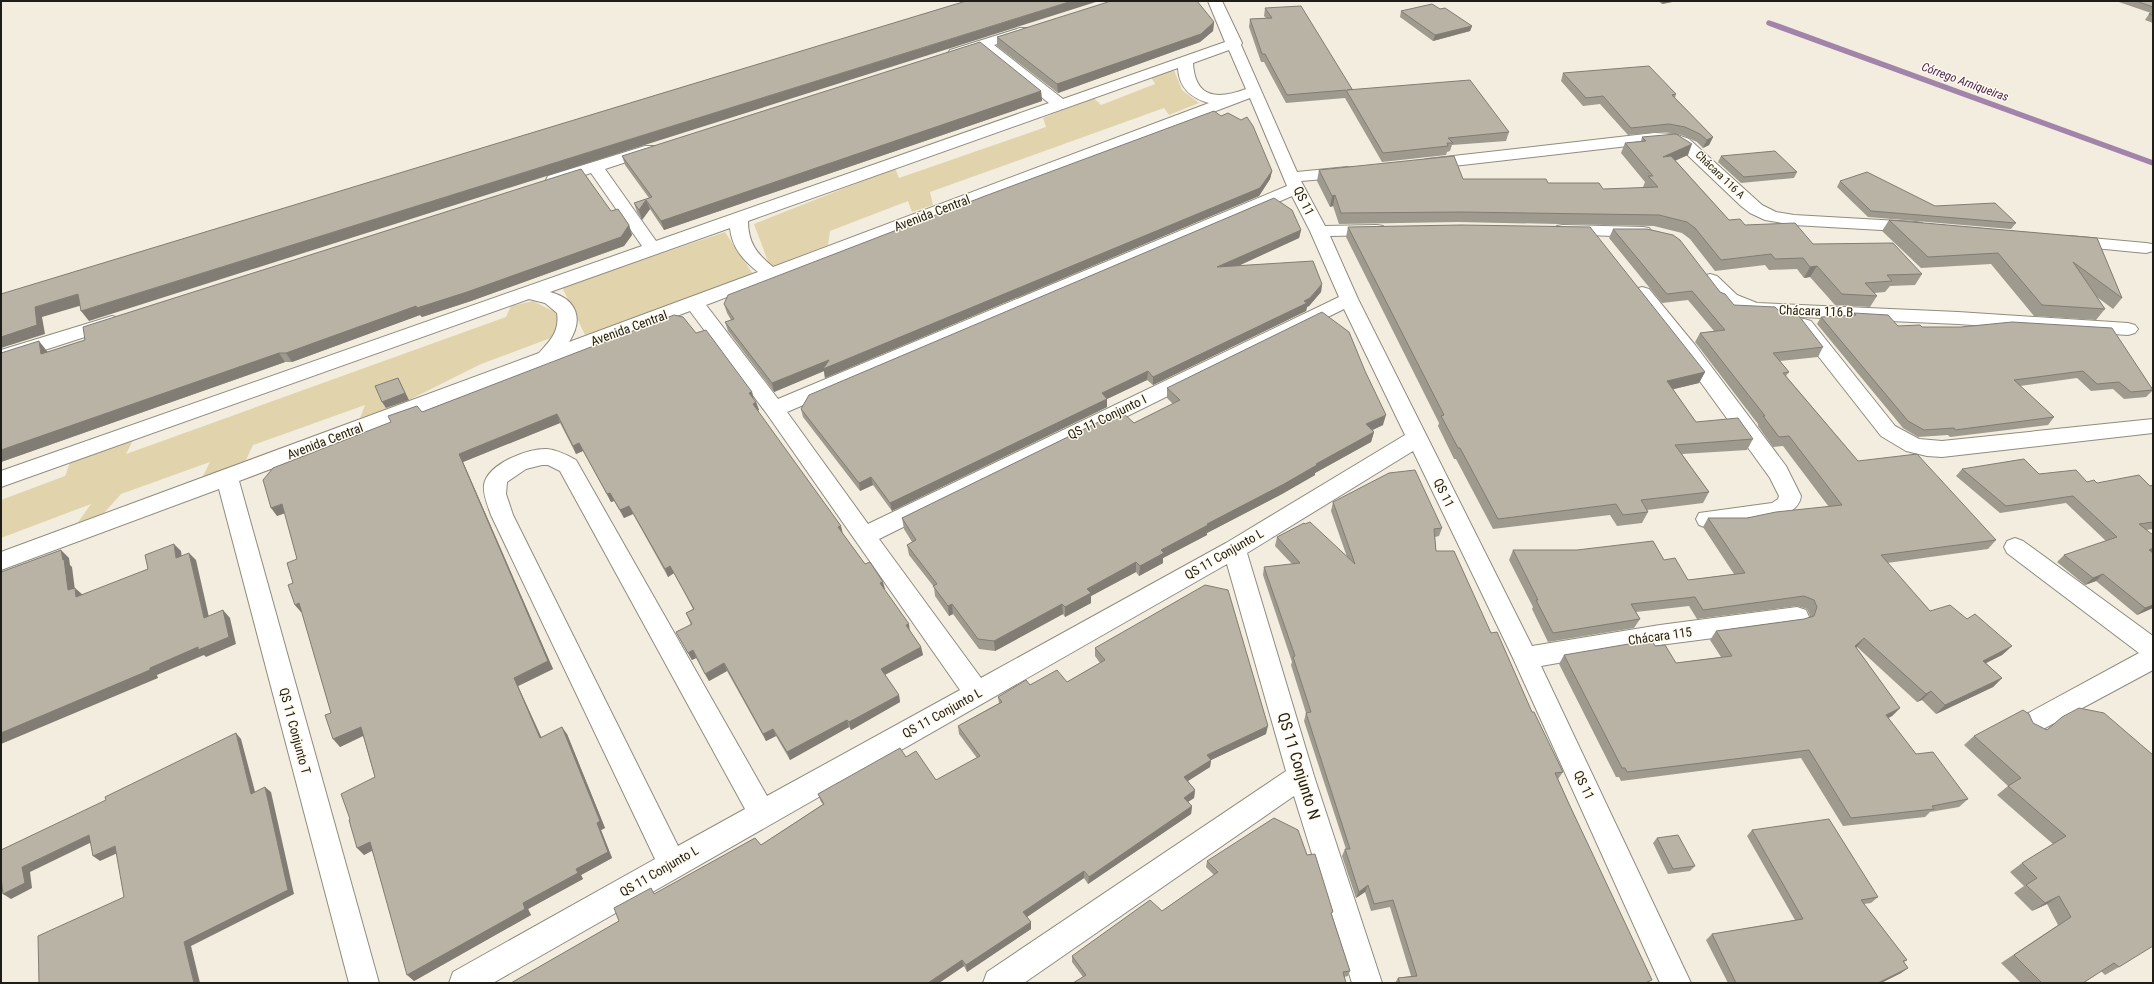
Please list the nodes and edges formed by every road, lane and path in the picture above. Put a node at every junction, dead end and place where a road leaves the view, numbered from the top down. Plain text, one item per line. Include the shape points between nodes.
1 (1215, 1) edge
2 (1043, 25) edge
3 (1234, 43) junction
4 (983, 44) junction
5 (937, 59) edge
6 (1186, 60) junction
7 (1255, 91) junction
8 (1230, 100) junction
9 (1060, 104) junction
10 (663, 145) edge
11 (1411, 166) edge
12 (595, 167) junction
13 (1366, 170) edge
14 (1295, 182) junction
15 (541, 184) edge
16 (739, 218) junction
17 (1933, 228) edge
18 (1396, 230) edge
19 (1544, 230) edge
20 (1591, 230) junction
21 (1319, 231) junction
22 (1661, 233) edge
23 (2051, 239) edge
24 (1606, 248) edge
25 (2146, 248) dead end
26 (653, 249) junction
27 (1698, 265) edge
28 (771, 274) junction
29 (1630, 278) edge
30 (526, 293) junction
31 (1349, 299) junction
32 (694, 304) junction
33 (1793, 310) junction
34 (130, 316) edge
35 (2128, 328) dead end
36 (1, 357) edge
37 (546, 358) junction
38 (774, 409) junction
39 (2153, 426) edge
40 (1416, 438) junction
41 (227, 478) junction
42 (1, 479) edge
43 (1708, 519) edge
44 (866, 535) junction
45 (2015, 547) dead end
46 (1234, 548) junction
47 (1, 561) edge
48 (1796, 617) dead end
49 (2153, 650) edge
50 (1525, 658) junction
51 (2153, 658) edge
52 (977, 693) junction
53 (2032, 724) edge
54 (1301, 776) junction
55 (762, 813) junction
56 (672, 864) junction
57 (364, 983) edge
58 (464, 983) edge
59 (998, 983) edge
60 (1367, 983) edge
61 (1676, 983) edge

1 - 3 street, QS 11
2 - 4 street
3 - 6 street
3 - 7 street, QS 11
4 - 5 street
4 - 9 street
6 - 8 street via 1185,76 1192,90 1211,98
6 - 9 street
7 - 8 street, Avenida Central
7 - 14 street, QS 11
8 - 28 street, Avenida Central
9 - 16 street
10 - 12 street
11 - 17 street, Chácara 116 A via 1654,138 1675,139 1690,146 1752,206 1771,216 1794,220
12 - 15 street
12 - 26 street
13 - 14 street
14 - 21 street, QS 11
14 - 38 street
16 - 26 street
16 - 28 street via 738,234 744,249
18 - 21 street
19 - 20 street
20 - 22 street
20 - 24 street
21 - 31 street, QS 11
23 - 25 street
26 - 30 street
27 - 33 street, Chácara 116 B via 1723,296 1740,306
28 - 32 street, Avenida Central
29 - 43 street via 1688,350 1778,472 1791,498 1782,509
30 - 37 street via 554,300 564,308 569,319 566,334
30 - 42 street
31 - 40 street, QS 11
31 - 44 street, QS 11 Conjunto I
32 - 37 street, Avenida Central
32 - 38 street
33 - 35 street, Chácara 116 B
33 - 39 street via 1888,431 1915,447 1942,449
34 - 36 street
37 - 41 street, Avenida Central
38 - 44 street
40 - 46 street, QS 11 Conjunto L
40 - 50 street, QS 11
41 - 47 street, Avenida Central
41 - 57 street, QS 11 Conjunto T
44 - 52 street
45 - 49 street
46 - 52 street, QS 11 Conjunto L
46 - 54 street, QS 11 Conjunto N
48 - 50 street, Chácara 115 via 1660,635
50 - 61 street, QS 11
51 - 53 street
52 - 55 street, QS 11 Conjunto L
54 - 59 street
54 - 60 street, QS 11 Conjunto N
55 - 56 street, QS 11 Conjunto L
55 - 56 street via 568,466 547,457 523,461 496,480 494,490 502,515
56 - 58 street, QS 11 Conjunto L

